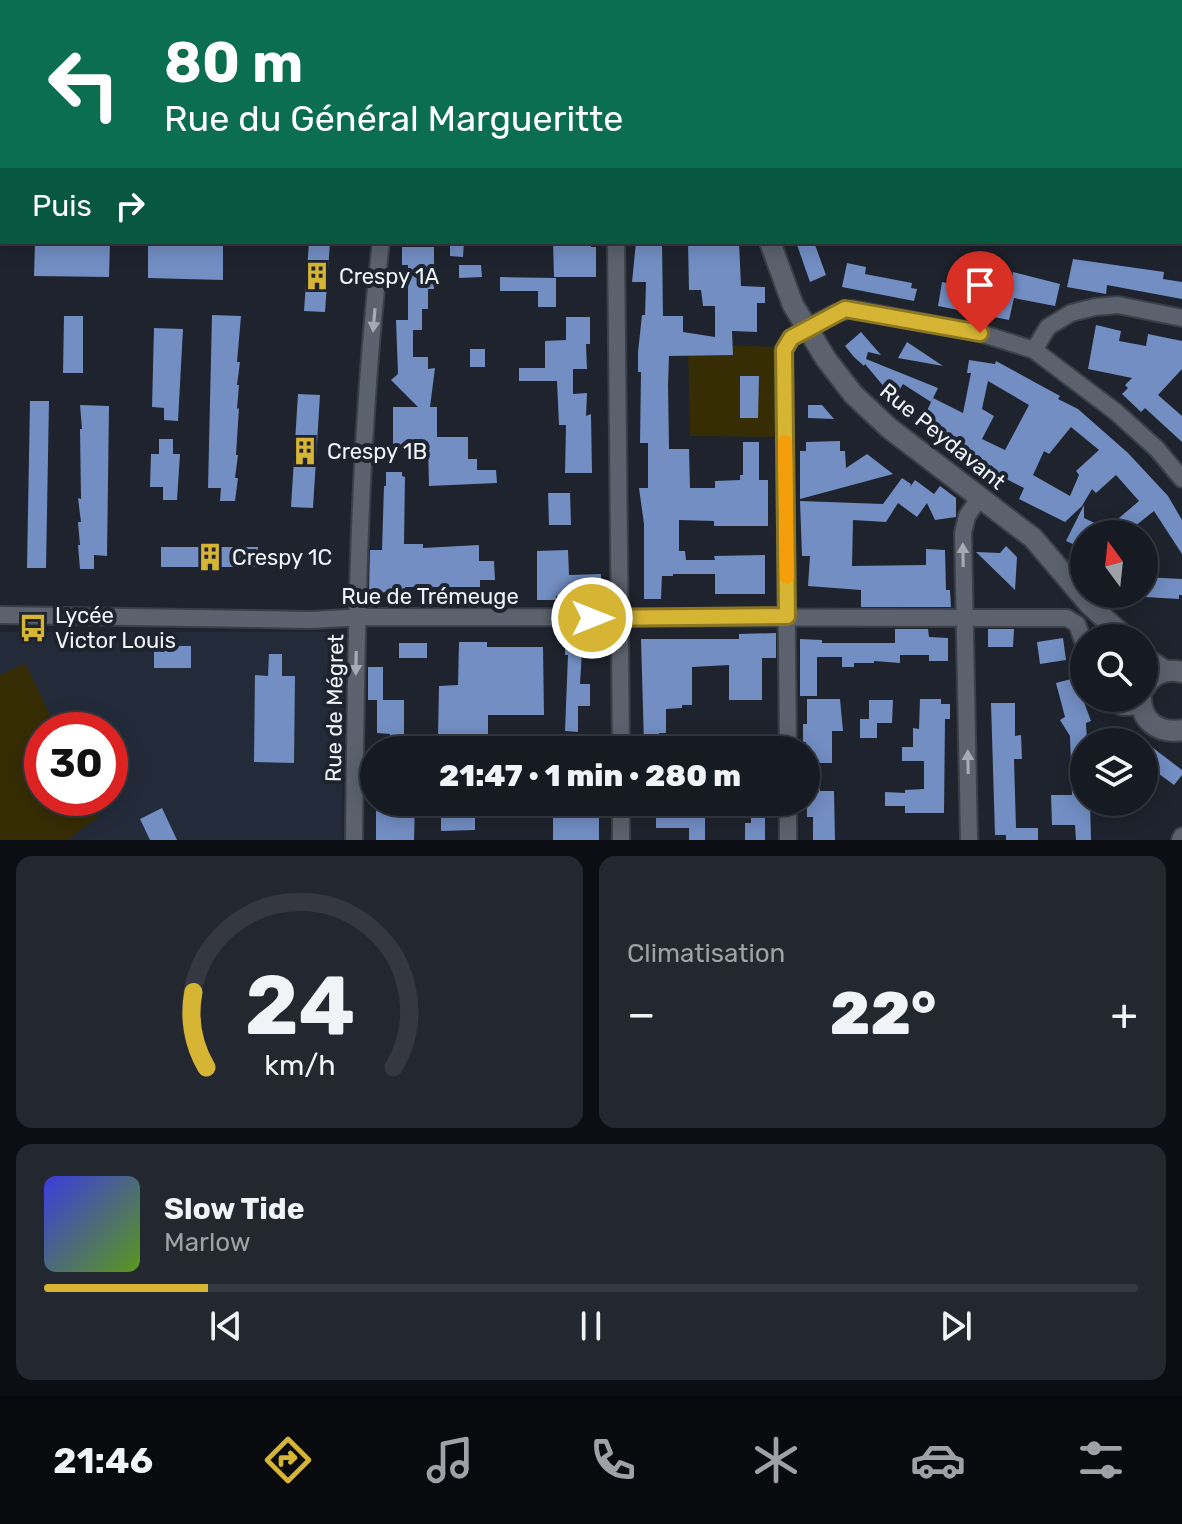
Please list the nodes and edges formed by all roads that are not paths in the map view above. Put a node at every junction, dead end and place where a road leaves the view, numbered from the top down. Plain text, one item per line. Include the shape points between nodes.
1 (381, 244) edge
2 (616, 244) edge
3 (771, 244) edge
4 (1182, 318) edge
5 (807, 328) junction
6 (1034, 350) junction
7 (1182, 479) edge
8 (980, 497) junction
9 (1070, 580) edge
10 (1093, 608) edge
11 (0, 615) edge
12 (787, 616) junction
13 (356, 618) junction
14 (620, 618) junction
15 (965, 618) junction
16 (1077, 624) edge
17 (1111, 624) edge
18 (1146, 712) edge
19 (1179, 733) edge
20 (621, 736) edge
21 (788, 736) edge
22 (621, 816) edge
23 (788, 816) edge
24 (354, 840) edge
25 (621, 840) edge
26 (788, 840) edge
27 (969, 840) edge

1 -> 13 street, Rue de Mégret
2 - 14 street
3 - 5 street, Rue Peydavant
4 - 6 street via 1118,305 1095,307 1048,327
5 - 6 street via 853,309 980,333
5 - 8 street, Rue Peydavant via 853,394
5 - 12 street via 784,350
6 - 7 street via 1116,412
8 - 9 street, Rue Peydavant via 1048,552
15 -> 8 street via 963,533
10 - 17 street, Rue Peydavant
11 - 13 street, Rue de Trémeuge
12 - 14 street, Rue de Trémeuge
12 - 15 street, Rue de Trémeuge
12 - 21 street
13 - 14 street, Rue de Trémeuge
13 -> 24 street, Rue de Mégret
14 - 20 street
15 - 16 street, Rue de Trémeuge via 1067,618
27 -> 15 street
18 - 19 street via 1148,721 1162,730
22 - 25 street
23 - 26 street

